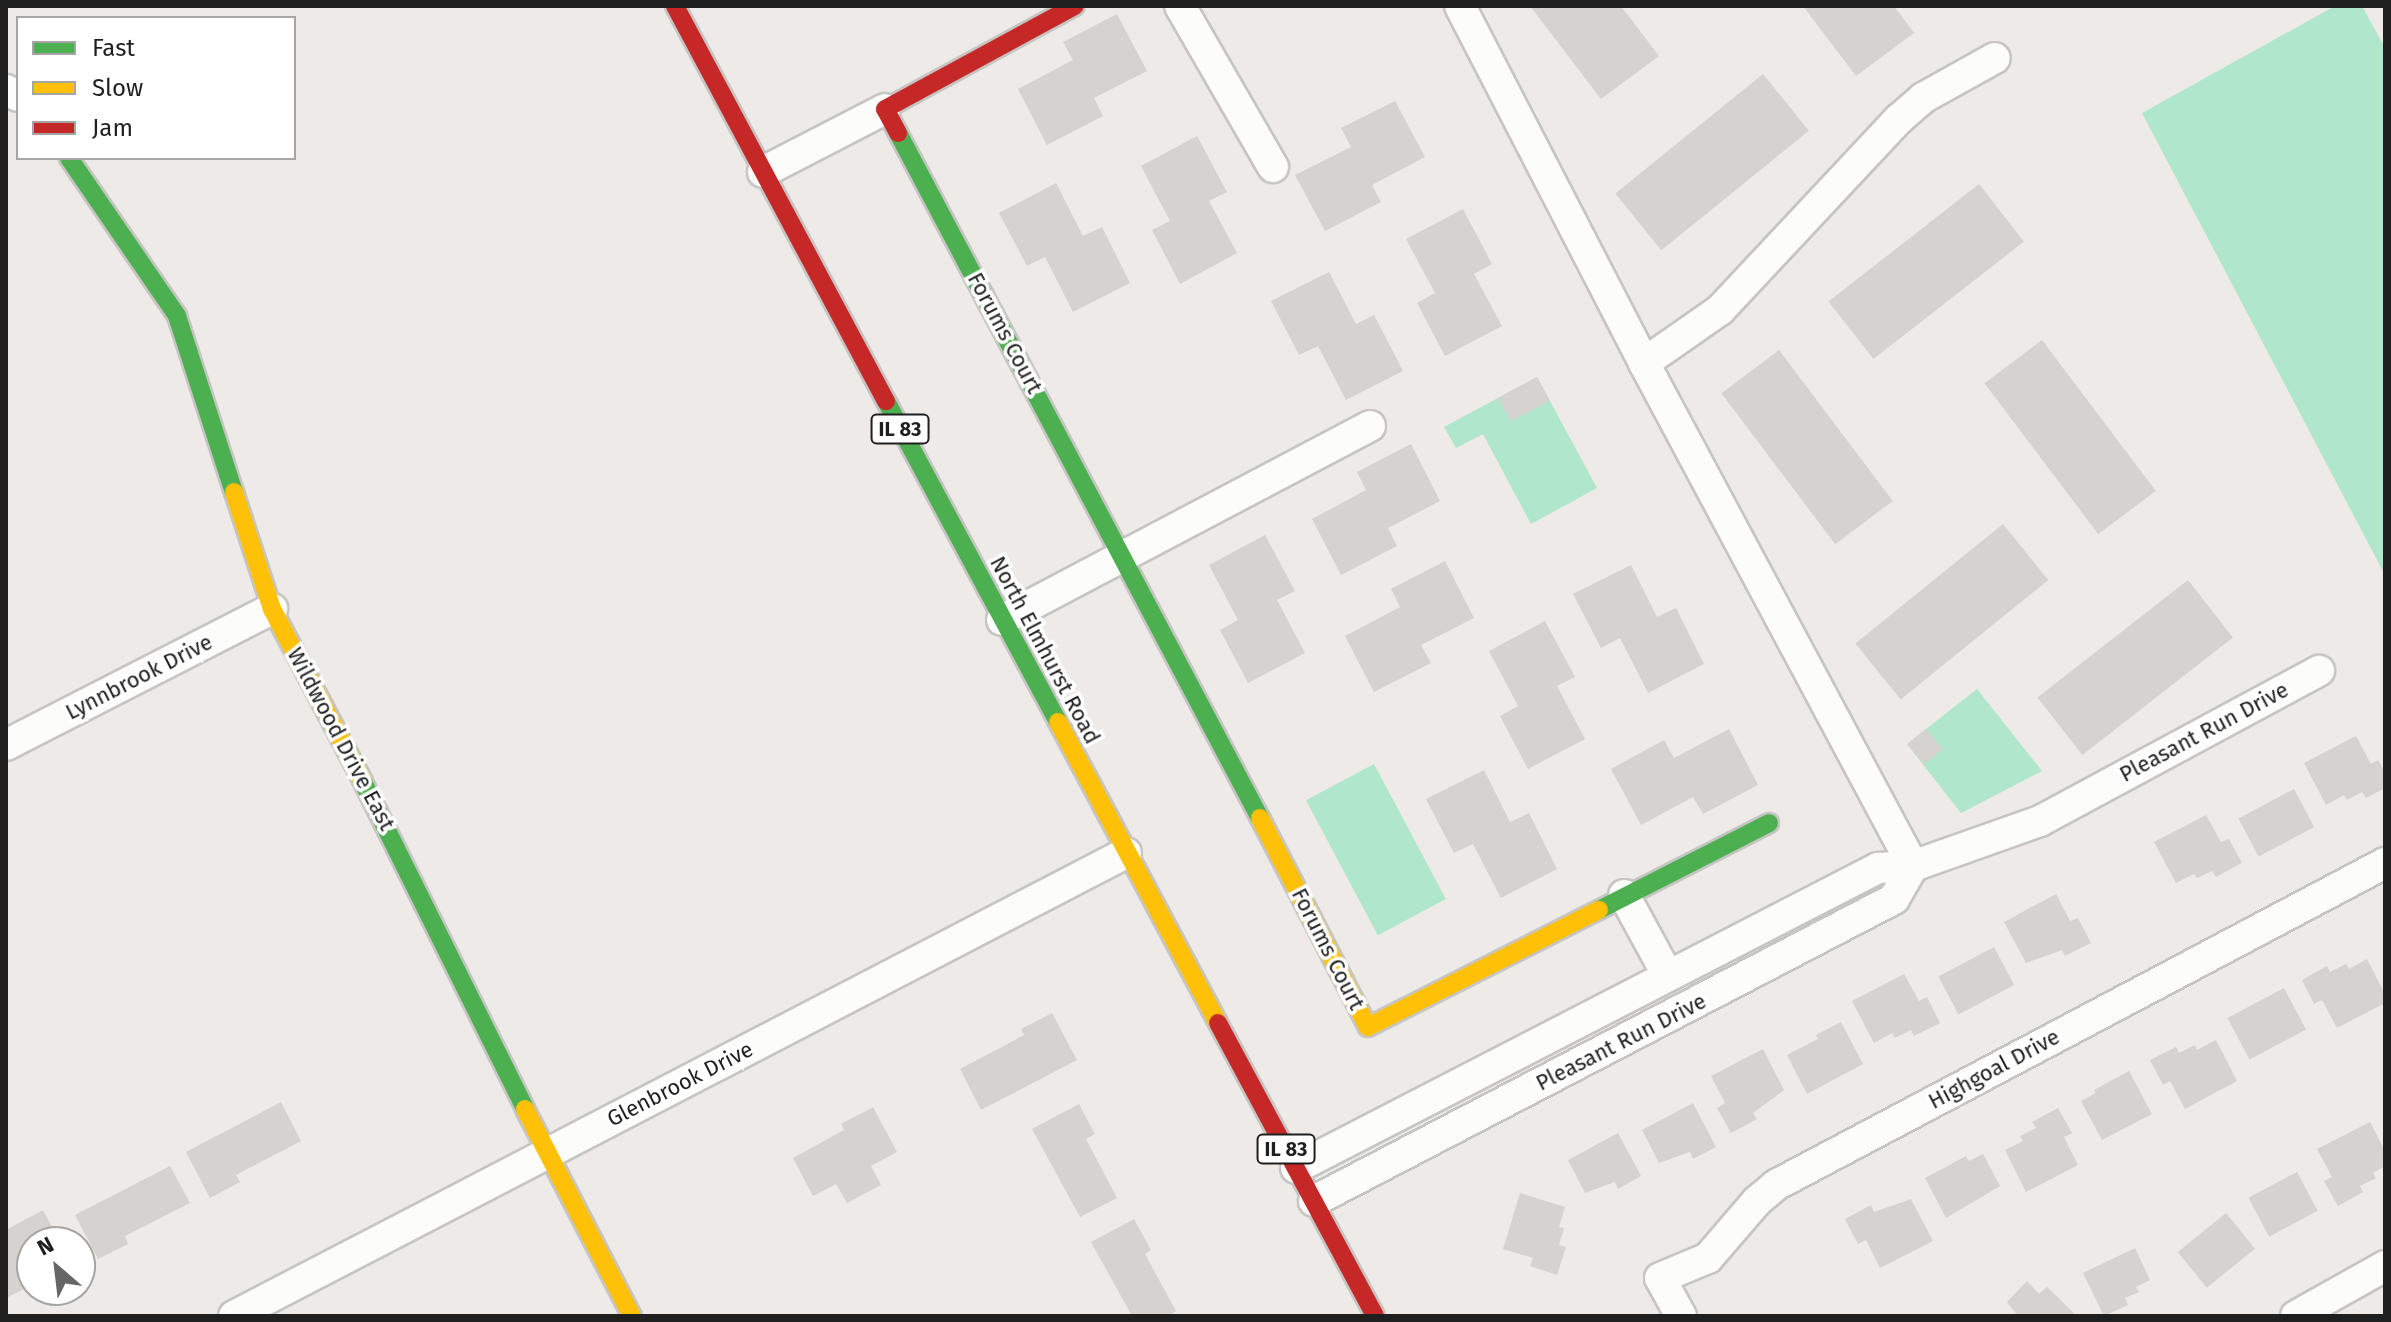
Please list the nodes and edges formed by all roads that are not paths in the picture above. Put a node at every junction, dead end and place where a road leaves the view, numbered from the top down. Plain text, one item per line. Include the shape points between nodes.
1 (675, 6) edge
2 (1075, 6) edge
3 (1180, 6) edge
4 (1460, 6) edge
5 (1995, 58) dead end
6 (885, 109) junction
7 (70, 160) edge
8 (1273, 167) dead end
9 (763, 172) junction
10 (1644, 363) junction
11 (1370, 426) dead end
12 (1125, 557) junction
13 (272, 609) junction
14 (1002, 620) junction
15 (2319, 671) dead end
16 (6, 745) edge
17 (1769, 823) dead end
18 (1126, 853) junction
19 (2385, 863) edge
20 (1913, 866) junction
21 (1624, 895) junction
22 (1668, 976) junction
23 (546, 1153) junction
24 (1296, 1168) junction
25 (1314, 1201) junction
26 (2385, 1266) edge
27 (234, 1316) edge
28 (632, 1316) edge
29 (1375, 1316) edge
30 (1681, 1316) edge
31 (2296, 1316) edge

1 - 9 street, North Elmhurst Road / IL 83
2 - 6 street
3 - 8 street
4 - 10 street
5 - 10 street via 1923,98 1720,310
6 - 9 street
6 - 12 street, Forums Court
7 - 13 street, Wildwood Drive East via 177,316
9 - 14 street, North Elmhurst Road / IL 83
10 - 20 street
11 - 12 street
12 - 14 street
12 - 21 street, Forums Court via 1368,1027
13 - 16 street, Lynnbrook Drive
13 - 23 street, Wildwood Drive East via 397,845
14 - 18 street, North Elmhurst Road / IL 83
15 - 20 street, Pleasant Run Drive via 2040,821
17 - 21 street, Forums Court
18 - 23 street, Glenbrook Drive
18 - 24 street, North Elmhurst Road / IL 83
19 - 30 street, Highgoal Drive via 1776,1185 1708,1258 1660,1278
20 - 22 street, Pleasant Run Drive via 1878,868
20 - 25 street, Pleasant Run Drive via 1894,899
21 - 22 street
22 - 24 street, Pleasant Run Drive
23 - 27 street, Glenbrook Drive
23 - 28 street, Wildwood Drive East
24 - 25 street, North Elmhurst Road / IL 83
25 - 29 street, North Elmhurst Road / IL 83
26 - 31 street

